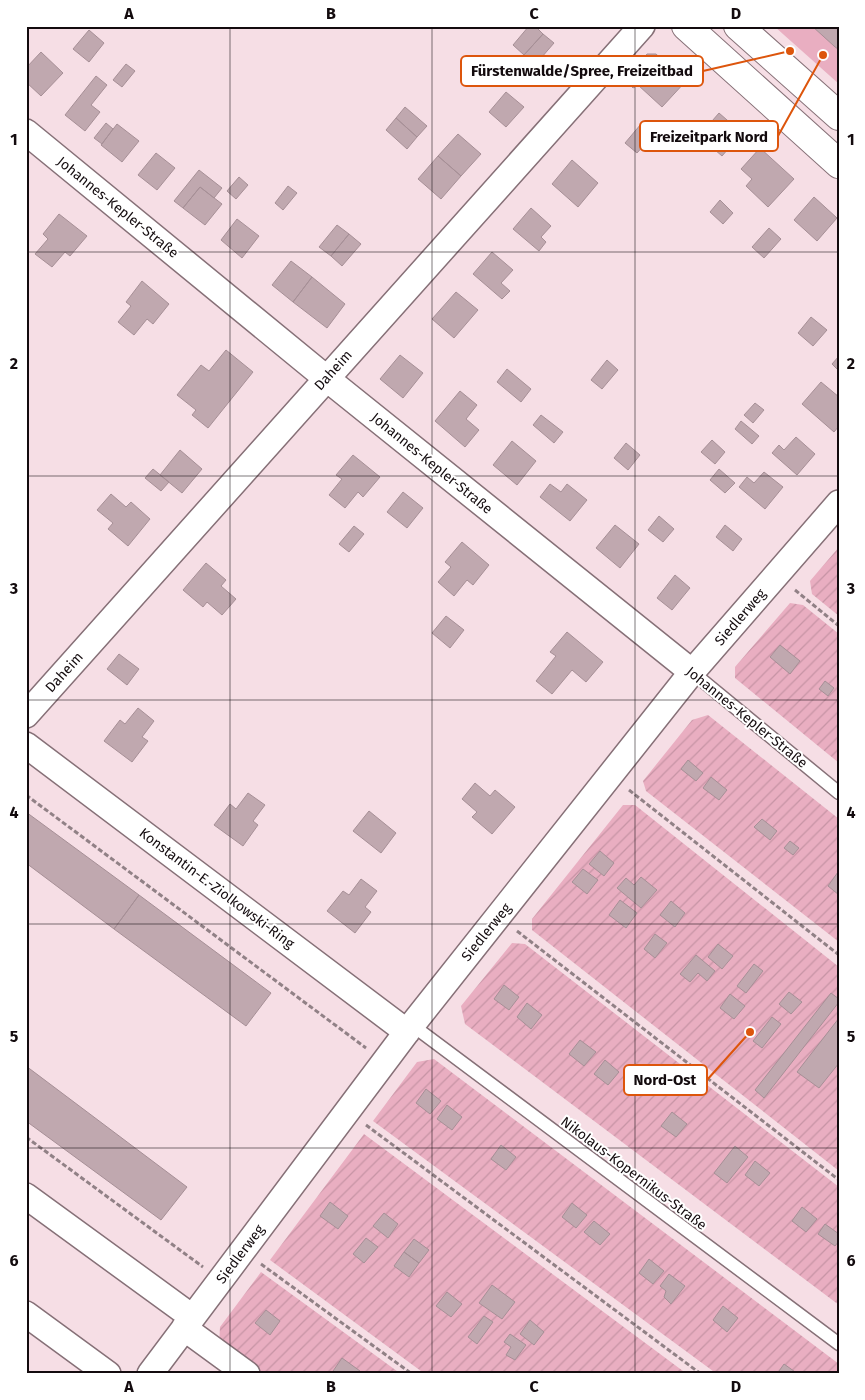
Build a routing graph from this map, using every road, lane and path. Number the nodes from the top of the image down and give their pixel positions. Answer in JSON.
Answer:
{"nodes":[{"id":1,"x":642,"y":26,"type":"edge"},
{"id":2,"x":686,"y":26,"type":"edge"},
{"id":3,"x":738,"y":26,"type":"edge"},
{"id":4,"x":839,"y":116,"type":"edge"},
{"id":5,"x":26,"y":132,"type":"edge"},
{"id":6,"x":839,"y":164,"type":"edge"},
{"id":7,"x":326,"y":378,"type":"junction"},
{"id":8,"x":839,"y":503,"type":"edge"},
{"id":9,"x":777,"y":574,"type":"junction"},
{"id":10,"x":839,"y":626,"type":"edge"},
{"id":11,"x":692,"y":672,"type":"junction"},
{"id":12,"x":26,"y":715,"type":"edge"},
{"id":13,"x":26,"y":745,"type":"edge"},
{"id":14,"x":610,"y":776,"type":"junction"},
{"id":15,"x":839,"y":793,"type":"edge"},
{"id":16,"x":26,"y":795,"type":"edge"},
{"id":17,"x":499,"y":917,"type":"junction"},
{"id":18,"x":839,"y":955,"type":"edge"},
{"id":19,"x":410,"y":1028,"type":"junction"},
{"id":20,"x":384,"y":1062,"type":"junction"},
{"id":21,"x":347,"y":1111,"type":"junction"},
{"id":22,"x":26,"y":1137,"type":"edge"},
{"id":23,"x":839,"y":1180,"type":"edge"},
{"id":24,"x":26,"y":1196,"type":"edge"},
{"id":25,"x":243,"y":1250,"type":"junction"},
{"id":26,"x":220,"y":1280,"type":"junction"},
{"id":27,"x":26,"y":1314,"type":"edge"},
{"id":28,"x":188,"y":1322,"type":"junction"},
{"id":29,"x":839,"y":1344,"type":"edge"},
{"id":30,"x":108,"y":1374,"type":"edge"},
{"id":31,"x":150,"y":1374,"type":"edge"},
{"id":32,"x":247,"y":1374,"type":"edge"},
{"id":33,"x":412,"y":1374,"type":"edge"},
{"id":34,"x":701,"y":1374,"type":"edge"}],
"edges":[{"from":1,"to":7,"type":"street","name":"Daheim"},
{"from":2,"to":6,"type":"street"},
{"from":3,"to":4,"type":"street"},
{"from":5,"to":7,"type":"street","name":"Johannes-Kepler-Straße"},
{"from":7,"to":11,"type":"street","name":"Johannes-Kepler-Straße"},
{"from":7,"to":12,"type":"street","name":"Daheim"},
{"from":8,"to":9,"type":"street","name":"Siedlerweg"},
{"from":9,"to":10,"type":"path"},
{"from":9,"to":11,"type":"street","name":"Siedlerweg"},
{"from":11,"to":14,"type":"street","name":"Siedlerweg"},
{"from":11,"to":15,"type":"lane","name":"Johannes-Kepler-Straße"},
{"from":13,"to":19,"type":"street","name":"Konstantin-E.-Ziolkowski-Ring"},
{"from":14,"to":17,"type":"street","name":"Siedlerweg"},
{"from":14,"to":18,"type":"path"},
{"from":16,"to":20,"type":"path"},
{"from":17,"to":19,"type":"street","name":"Siedlerweg"},
{"from":17,"to":23,"type":"path"},
{"from":19,"to":20,"type":"street","name":"Siedlerweg"},
{"from":19,"to":29,"type":"lane","name":"Nikolaus-Kopernikus-Straße"},
{"from":20,"to":21,"type":"street","name":"Siedlerweg"},
{"from":21,"to":25,"type":"street","name":"Siedlerweg"},
{"from":21,"to":34,"type":"path"},
{"from":22,"to":26,"type":"path"},
{"from":24,"to":28,"type":"street"},
{"from":25,"to":26,"type":"street","name":"Siedlerweg"},
{"from":25,"to":33,"type":"path"},
{"from":26,"to":28,"type":"street","name":"Siedlerweg"},
{"from":27,"to":30,"type":"street"},
{"from":28,"to":31,"type":"street","name":"Siedlerweg"},
{"from":28,"to":32,"type":"street"}]}
